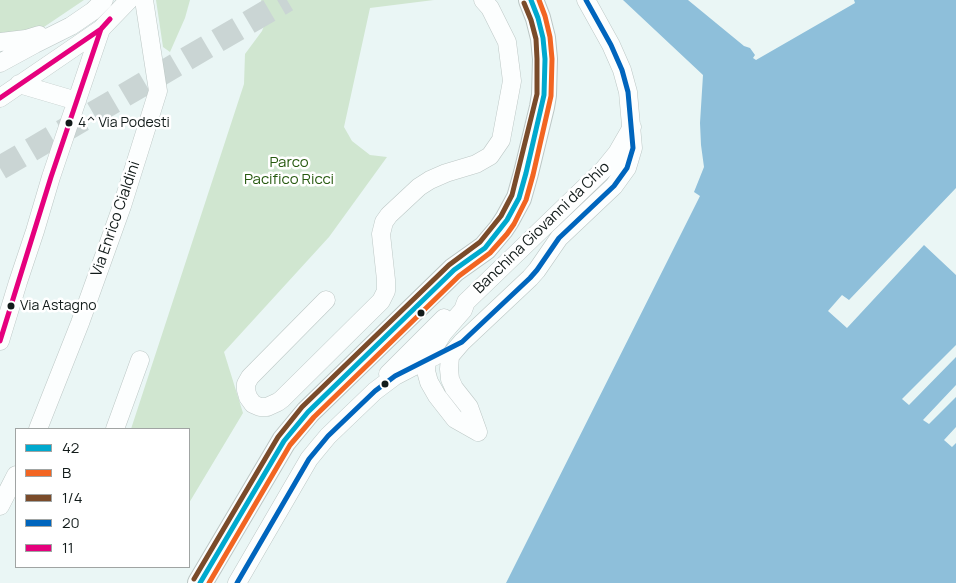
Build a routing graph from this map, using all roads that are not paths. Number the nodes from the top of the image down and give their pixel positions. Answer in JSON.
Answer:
{"nodes":[{"id":1,"x":104,"y":0,"type":"edge"},
{"id":2,"x":129,"y":0,"type":"edge"},
{"id":3,"x":144,"y":0,"type":"edge"},
{"id":4,"x":483,"y":0,"type":"edge"},
{"id":5,"x":519,"y":0,"type":"edge"},
{"id":6,"x":531,"y":0,"type":"edge"},
{"id":7,"x":586,"y":0,"type":"edge"},
{"id":8,"x":71,"y":26,"type":"junction"},
{"id":9,"x":101,"y":29,"type":"junction"},
{"id":10,"x":0,"y":42,"type":"edge"},
{"id":11,"x":0,"y":63,"type":"edge"},
{"id":12,"x":19,"y":84,"type":"junction"},
{"id":13,"x":0,"y":98,"type":"edge"},
{"id":14,"x":77,"y":101,"type":"junction"},
{"id":15,"x":534,"y":113,"type":"junction"},
{"id":16,"x":632,"y":127,"type":"junction"},
{"id":17,"x":326,"y":300,"type":"dead end"},
{"id":18,"x":466,"y":302,"type":"junction"},
{"id":19,"x":1,"y":332,"type":"edge"},
{"id":20,"x":462,"y":342,"type":"junction"},
{"id":21,"x":140,"y":360,"type":"dead end"},
{"id":22,"x":427,"y":360,"type":"junction"},
{"id":23,"x":429,"y":382,"type":"junction"},
{"id":24,"x":381,"y":386,"type":"junction"},
{"id":25,"x":38,"y":428,"type":"edge"},
{"id":26,"x":115,"y":428,"type":"edge"},
{"id":27,"x":15,"y":478,"type":"edge"},
{"id":28,"x":0,"y":506,"type":"edge"},
{"id":29,"x":200,"y":583,"type":"edge"},
{"id":30,"x":237,"y":583,"type":"edge"}],
"edges":[{"from":1,"to":8,"type":"street"},
{"from":2,"to":9,"type":"street"},
{"from":3,"to":25,"type":"street","name":"Via Enrico Cialdini"},
{"from":4,"to":17,"type":"street"},
{"from":5,"to":15,"type":"street"},
{"from":6,"to":15,"type":"street"},
{"from":7,"to":16,"type":"street","name":"Banchina Giovanni da Chio"},
{"from":8,"to":10,"type":"street"},
{"from":8,"to":11,"type":"street"},
{"from":9,"to":12,"type":"street"},
{"from":9,"to":14,"type":"street"},
{"from":12,"to":13,"type":"street"},
{"from":12,"to":14,"type":"street"},
{"from":14,"to":19,"type":"street"},
{"from":15,"to":29,"type":"street"},
{"from":16,"to":18,"type":"street","name":"Banchina Giovanni da Chio"},
{"from":16,"to":20,"type":"street","name":"Banchina Giovanni da Chio"},
{"from":18,"to":22,"type":"street","name":"Banchina Giovanni da Chio"},
{"from":18,"to":24,"type":"street","name":"Banchina Giovanni da Chio"},
{"from":20,"to":22,"type":"street","name":"Banchina Giovanni da Chio"},
{"from":20,"to":23,"type":"street","name":"Banchina Giovanni da Chio"},
{"from":21,"to":26,"type":"street"},
{"from":22,"to":23,"type":"street","name":"Banchina Giovanni da Chio"},
{"from":22,"to":24,"type":"street","name":"Banchina Giovanni da Chio"},
{"from":23,"to":24,"type":"street"},
{"from":24,"to":30,"type":"street","name":"Banchina Giovanni da Chio"},
{"from":27,"to":28,"type":"street"}]}
